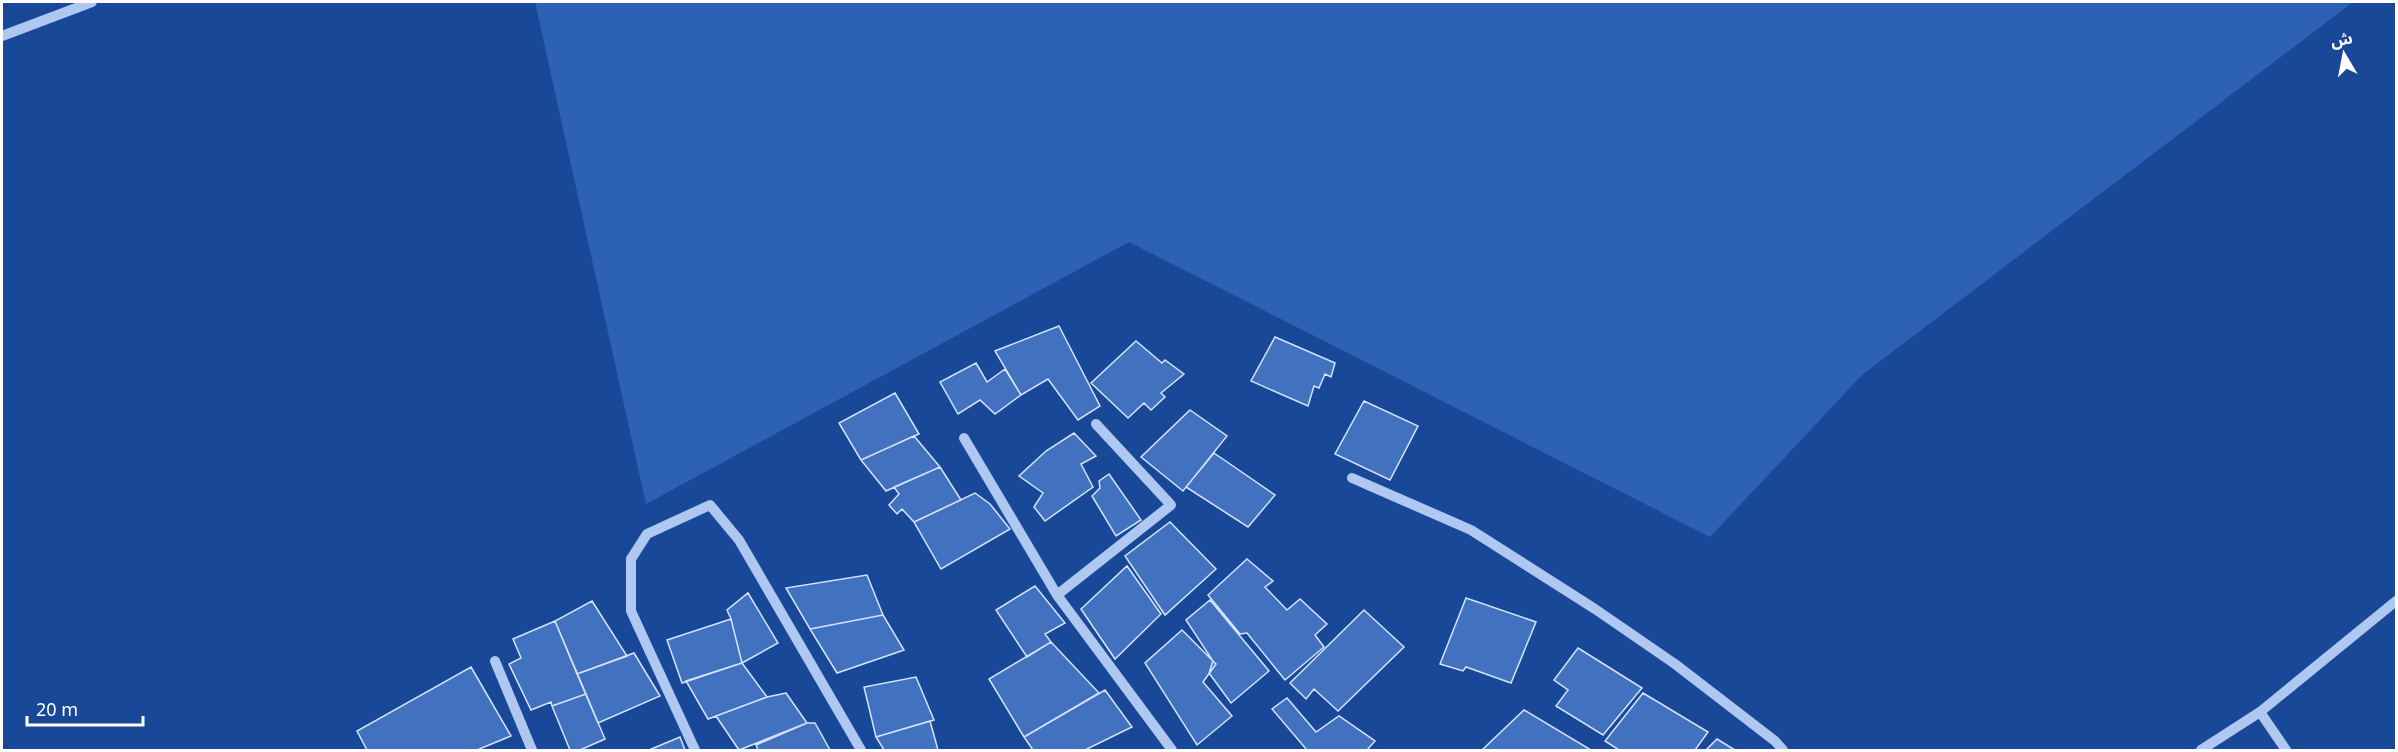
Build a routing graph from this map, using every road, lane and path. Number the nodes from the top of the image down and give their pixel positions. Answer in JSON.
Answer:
{"nodes":[{"id":1,"x":92,"y":2,"type":"edge"},
{"id":2,"x":2,"y":36,"type":"edge"},
{"id":3,"x":1096,"y":424,"type":"dead end"},
{"id":4,"x":964,"y":438,"type":"dead end"},
{"id":5,"x":1352,"y":478,"type":"dead end"},
{"id":6,"x":1057,"y":595,"type":"junction"},
{"id":7,"x":2397,"y":601,"type":"edge"},
{"id":8,"x":495,"y":661,"type":"dead end"},
{"id":9,"x":2260,"y":712,"type":"junction"},
{"id":10,"x":532,"y":750,"type":"edge"},
{"id":11,"x":695,"y":750,"type":"edge"},
{"id":12,"x":861,"y":750,"type":"edge"},
{"id":13,"x":1172,"y":750,"type":"edge"},
{"id":14,"x":1783,"y":750,"type":"edge"},
{"id":15,"x":2201,"y":750,"type":"edge"},
{"id":16,"x":2286,"y":750,"type":"edge"}],
"edges":[{"from":1,"to":2,"type":"street"},
{"from":3,"to":6,"type":"street"},
{"from":4,"to":6,"type":"street"},
{"from":5,"to":14,"type":"street"},
{"from":6,"to":13,"type":"street"},
{"from":7,"to":9,"type":"street"},
{"from":8,"to":10,"type":"street"},
{"from":9,"to":15,"type":"street"},
{"from":9,"to":16,"type":"street"},
{"from":11,"to":12,"type":"street"}]}
